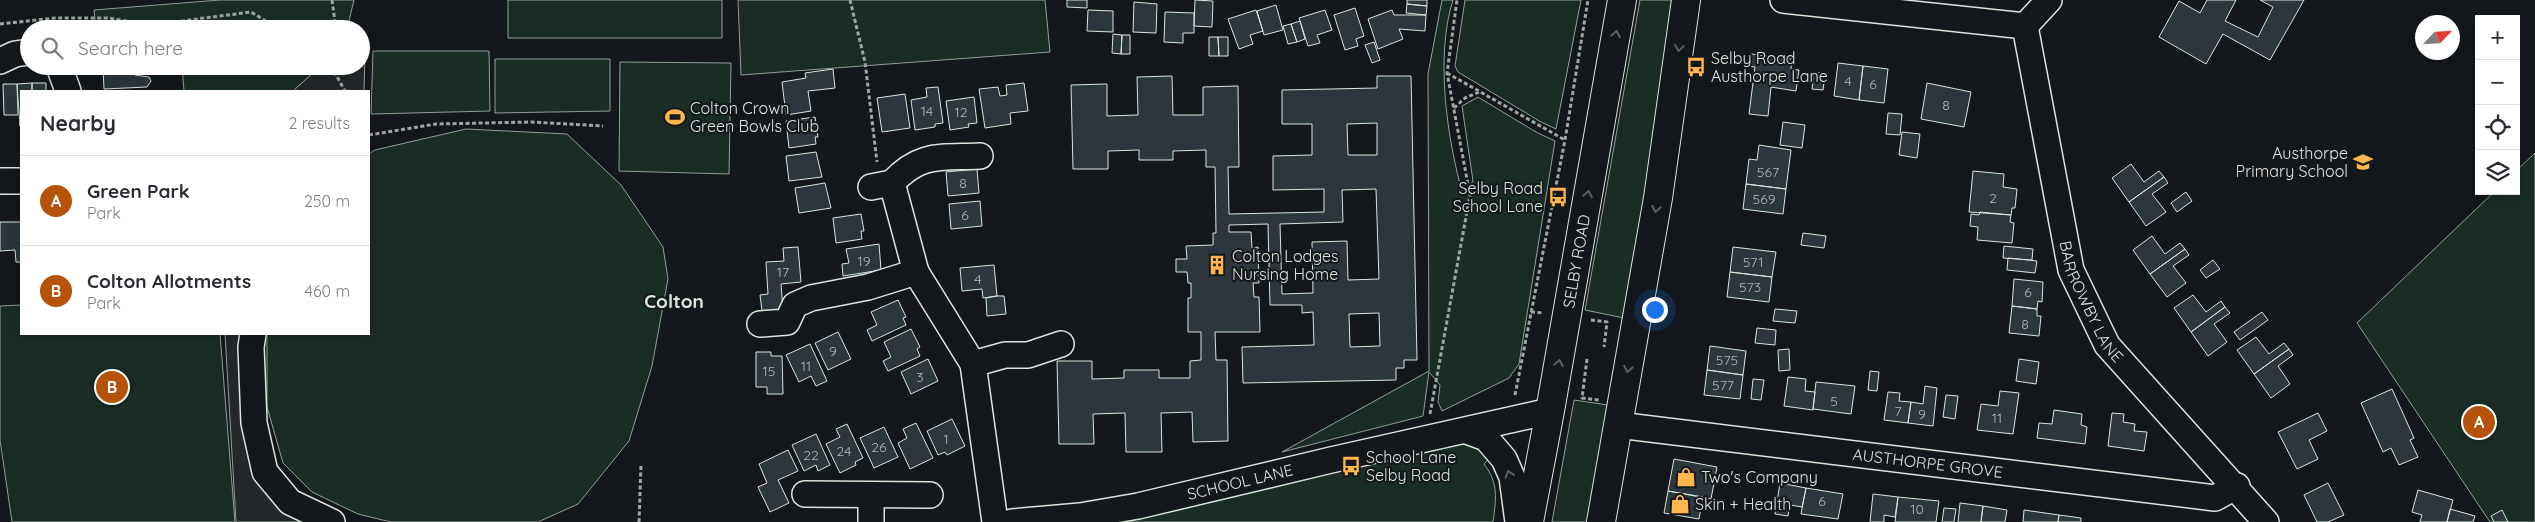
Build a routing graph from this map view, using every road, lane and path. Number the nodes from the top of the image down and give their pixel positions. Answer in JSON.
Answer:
{"nodes":[{"id":1,"x":332,"y":0,"type":"edge"},
{"id":2,"x":850,"y":0,"type":"edge"},
{"id":3,"x":1457,"y":0,"type":"edge"},
{"id":4,"x":1588,"y":0,"type":"edge"},
{"id":5,"x":1622,"y":0,"type":"edge"},
{"id":6,"x":1686,"y":0,"type":"edge"},
{"id":7,"x":1784,"y":0,"type":"edge"},
{"id":8,"x":2049,"y":0,"type":"edge"},
{"id":9,"x":37,"y":20,"type":"edge"},
{"id":10,"x":121,"y":20,"type":"edge"},
{"id":11,"x":190,"y":20,"type":"edge"},
{"id":12,"x":264,"y":20,"type":"edge"},
{"id":13,"x":335,"y":20,"type":"edge"},
{"id":14,"x":20,"y":22,"type":"edge"},
{"id":15,"x":0,"y":24,"type":"edge"},
{"id":16,"x":2025,"y":26,"type":"junction"},
{"id":17,"x":20,"y":53,"type":"edge"},
{"id":18,"x":0,"y":61,"type":"edge"},
{"id":19,"x":1447,"y":73,"type":"junction"},
{"id":20,"x":62,"y":75,"type":"edge"},
{"id":21,"x":336,"y":75,"type":"edge"},
{"id":22,"x":68,"y":90,"type":"edge"},
{"id":23,"x":344,"y":90,"type":"edge"},
{"id":24,"x":1479,"y":92,"type":"junction"},
{"id":25,"x":1454,"y":108,"type":"junction"},
{"id":26,"x":603,"y":126,"type":"dead end"},
{"id":27,"x":370,"y":135,"type":"edge"},
{"id":28,"x":1565,"y":140,"type":"junction"},
{"id":29,"x":980,"y":156,"type":"dead end"},
{"id":30,"x":0,"y":181,"type":"edge"},
{"id":31,"x":20,"y":181,"type":"edge"},
{"id":32,"x":882,"y":185,"type":"junction"},
{"id":33,"x":916,"y":272,"type":"junction"},
{"id":34,"x":1566,"y":317,"type":"junction"},
{"id":35,"x":760,"y":324,"type":"dead end"},
{"id":36,"x":253,"y":335,"type":"edge"},
{"id":37,"x":1526,"y":339,"type":"dead end"},
{"id":38,"x":1061,"y":344,"type":"dead end"},
{"id":39,"x":1562,"y":344,"type":"junction"},
{"id":40,"x":1604,"y":349,"type":"dead end"},
{"id":41,"x":973,"y":364,"type":"junction"},
{"id":42,"x":1550,"y":411,"type":"junction"},
{"id":43,"x":1620,"y":414,"type":"junction"},
{"id":44,"x":1467,"y":431,"type":"junction"},
{"id":45,"x":1425,"y":439,"type":"junction"},
{"id":46,"x":641,"y":465,"type":"dead end"},
{"id":47,"x":2237,"y":486,"type":"junction"},
{"id":48,"x":805,"y":494,"type":"dead end"},
{"id":49,"x":871,"y":495,"type":"junction"},
{"id":50,"x":930,"y":495,"type":"dead end"},
{"id":51,"x":1081,"y":519,"type":"edge"},
{"id":52,"x":332,"y":522,"type":"edge"},
{"id":53,"x":639,"y":522,"type":"edge"},
{"id":54,"x":871,"y":522,"type":"edge"},
{"id":55,"x":995,"y":522,"type":"edge"},
{"id":56,"x":1012,"y":522,"type":"edge"},
{"id":57,"x":1518,"y":522,"type":"edge"},
{"id":58,"x":1529,"y":522,"type":"edge"},
{"id":59,"x":1601,"y":522,"type":"edge"},
{"id":60,"x":2266,"y":522,"type":"edge"}],
"edges":[{"from":1,"to":13,"type":"path"},
{"from":2,"to":32,"type":"path"},
{"from":3,"to":19,"type":"path"},
{"from":4,"to":28,"type":"path"},
{"from":34,"to":5,"type":"main road","name":"SELBY ROAD","one_way":true},
{"from":6,"to":43,"type":"main road","one_way":true},
{"from":7,"to":16,"type":"street"},
{"from":8,"to":16,"type":"street"},
{"from":9,"to":10,"type":"path"},
{"from":11,"to":12,"type":"path"},
{"from":14,"to":15,"type":"path"},
{"from":16,"to":47,"type":"street","name":"BARROWBY LANE"},
{"from":17,"to":18,"type":"street"},
{"from":19,"to":24,"type":"path"},
{"from":19,"to":25,"type":"path"},
{"from":20,"to":22,"type":"street"},
{"from":21,"to":23,"type":"path"},
{"from":24,"to":25,"type":"path"},
{"from":24,"to":28,"type":"path"},
{"from":25,"to":45,"type":"path"},
{"from":26,"to":27,"type":"path"},
{"from":28,"to":34,"type":"path"},
{"from":29,"to":32,"type":"street"},
{"from":30,"to":31,"type":"street"},
{"from":32,"to":33,"type":"street"},
{"from":33,"to":35,"type":"street"},
{"from":33,"to":41,"type":"street"},
{"from":34,"to":39,"type":"main road","name":"SELBY ROAD"},
{"from":34,"to":40,"type":"path"},
{"from":36,"to":52,"type":"street"},
{"from":37,"to":39,"type":"path"},
{"from":38,"to":41,"type":"street"},
{"from":42,"to":39,"type":"main road","name":"SELBY ROAD","one_way":true},
{"from":39,"to":43,"type":"path"},
{"from":41,"to":55,"type":"street"},
{"from":42,"to":44,"type":"street","name":"SCHOOL LANE"},
{"from":42,"to":58,"type":"main road","name":"SELBY ROAD"},
{"from":43,"to":47,"type":"street","name":"AUSTHORPE GROVE"},
{"from":43,"to":59,"type":"main road"},
{"from":44,"to":45,"type":"street","name":"SCHOOL LANE"},
{"from":57,"to":44,"type":"street","one_way":true},
{"from":45,"to":51,"type":"street","name":"SCHOOL LANE"},
{"from":46,"to":53,"type":"path"},
{"from":47,"to":60,"type":"street","name":"BARROWBY LANE"},
{"from":48,"to":49,"type":"street"},
{"from":49,"to":50,"type":"street"},
{"from":49,"to":54,"type":"street"},
{"from":51,"to":56,"type":"street","name":"SCHOOL LANE"}]}
